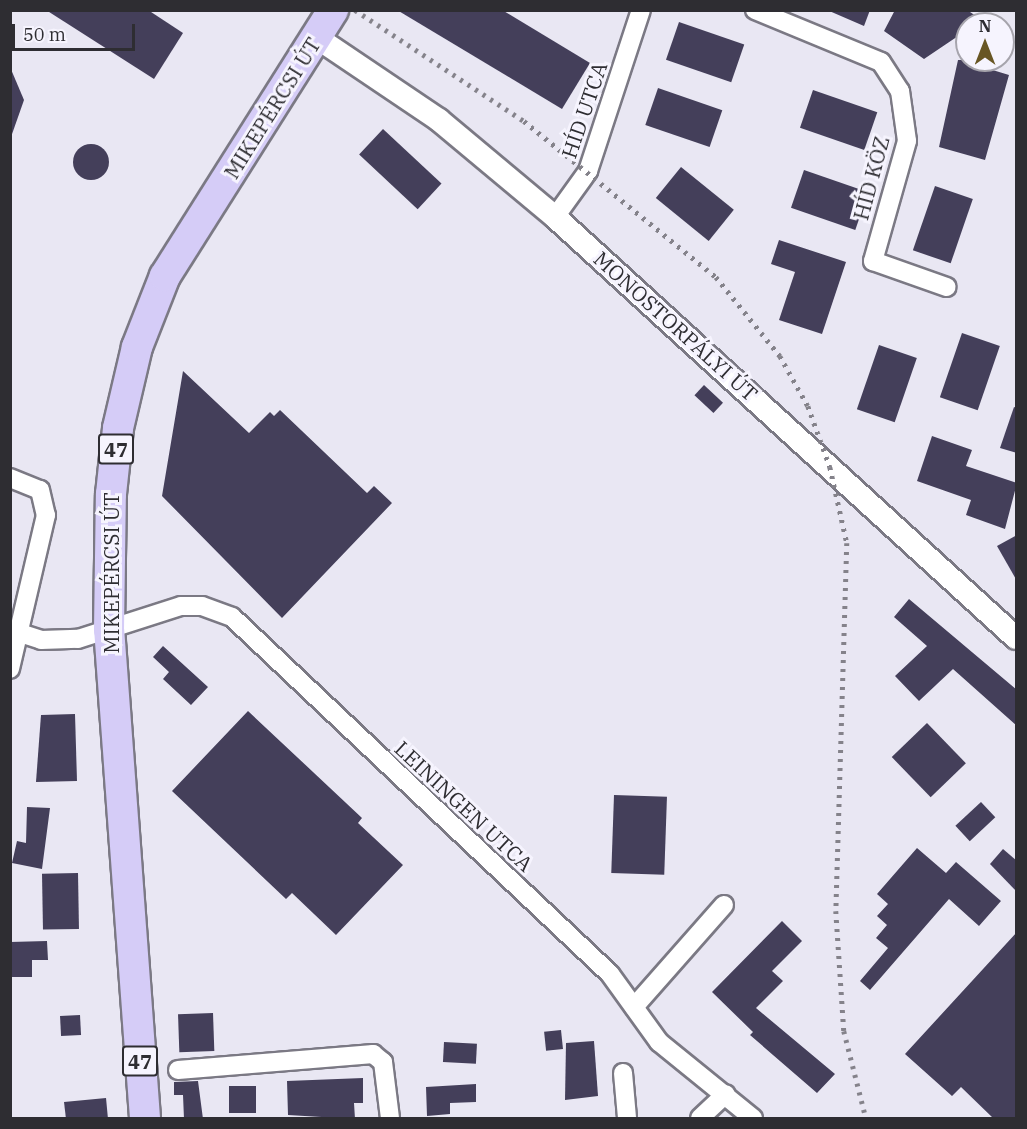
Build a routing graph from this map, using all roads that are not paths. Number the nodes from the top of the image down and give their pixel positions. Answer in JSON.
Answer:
{"nodes":[{"id":1,"x":333,"y":10,"type":"edge"},
{"id":2,"x":641,"y":10,"type":"edge"},
{"id":3,"x":755,"y":10,"type":"edge"},
{"id":4,"x":316,"y":37,"type":"junction"},
{"id":5,"x":555,"y":217,"type":"junction"},
{"id":6,"x":947,"y":286,"type":"dead end"},
{"id":7,"x":10,"y":478,"type":"edge"},
{"id":8,"x":109,"y":630,"type":"junction"},
{"id":9,"x":20,"y":633,"type":"junction"},
{"id":10,"x":1017,"y":638,"type":"edge"},
{"id":11,"x":10,"y":669,"type":"edge"},
{"id":12,"x":724,"y":905,"type":"dead end"},
{"id":13,"x":634,"y":1008,"type":"junction"},
{"id":14,"x":178,"y":1070,"type":"dead end"},
{"id":15,"x":623,"y":1073,"type":"dead end"},
{"id":16,"x":726,"y":1094,"type":"junction"},
{"id":17,"x":145,"y":1119,"type":"edge"},
{"id":18,"x":390,"y":1119,"type":"edge"},
{"id":19,"x":627,"y":1119,"type":"edge"},
{"id":20,"x":700,"y":1119,"type":"edge"},
{"id":21,"x":753,"y":1119,"type":"edge"}],
"edges":[{"from":1,"to":4,"type":"main road","name":"MIKEPÉRCSI ÚT","number":"47"},
{"from":2,"to":5,"type":"street","name":"HÍD UTCA"},
{"from":3,"to":6,"type":"street","name":"HÍD KÖZ"},
{"from":4,"to":5,"type":"street","name":"MONOSTORPÁLYI ÚT"},
{"from":4,"to":8,"type":"main road","name":"MIKEPÉRCSI ÚT","number":"47"},
{"from":5,"to":10,"type":"street","name":"MONOSTORPÁLYI ÚT"},
{"from":7,"to":9,"type":"street"},
{"from":8,"to":9,"type":"street","name":"LEININGEN UTCA"},
{"from":8,"to":13,"type":"street","name":"LEININGEN UTCA"},
{"from":8,"to":17,"type":"main road","name":"MIKEPÉRCSI ÚT","number":"47"},
{"from":9,"to":11,"type":"street"},
{"from":12,"to":13,"type":"street"},
{"from":13,"to":16,"type":"street","name":"LEININGEN UTCA"},
{"from":14,"to":18,"type":"street"},
{"from":15,"to":19,"type":"street"},
{"from":16,"to":20,"type":"street"},
{"from":16,"to":21,"type":"street","name":"LEININGEN UTCA"}]}
